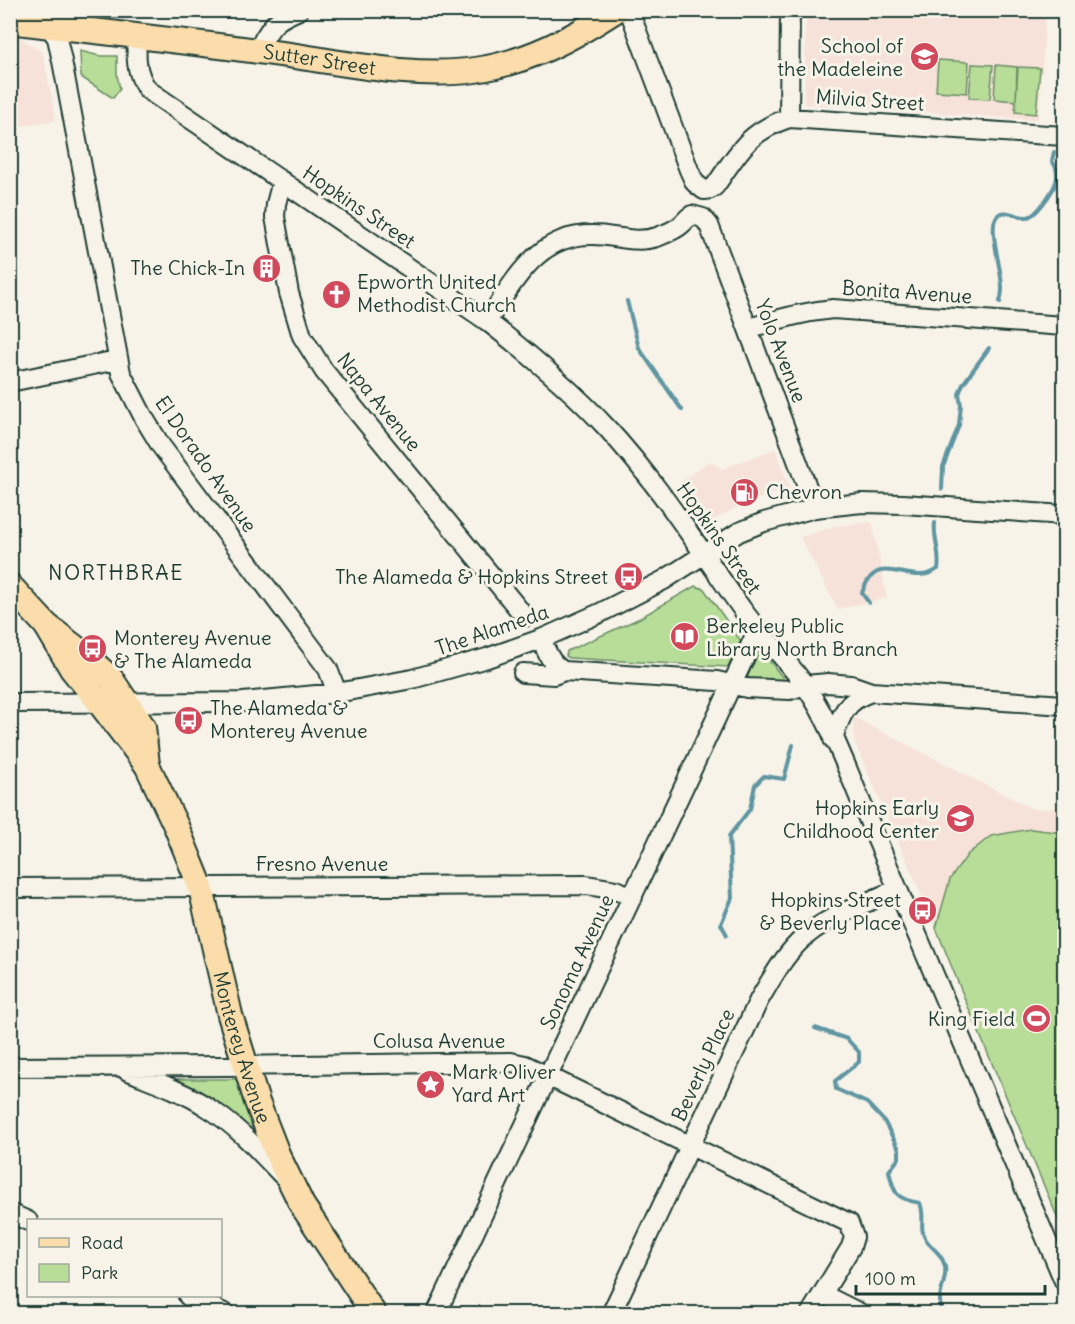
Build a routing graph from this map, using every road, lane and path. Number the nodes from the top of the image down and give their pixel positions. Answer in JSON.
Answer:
{"nodes":[{"id":1,"x":299,"y":10,"type":"edge"},
{"id":2,"x":616,"y":10,"type":"edge"},
{"id":3,"x":629,"y":10,"type":"edge"},
{"id":4,"x":790,"y":10,"type":"edge"},
{"id":5,"x":41,"y":18,"type":"edge"},
{"id":6,"x":10,"y":21,"type":"edge"},
{"id":7,"x":137,"y":35,"type":"junction"},
{"id":8,"x":257,"y":51,"type":"junction"},
{"id":9,"x":789,"y":118,"type":"junction"},
{"id":10,"x":1065,"y":136,"type":"edge"},
{"id":11,"x":282,"y":181,"type":"junction"},
{"id":12,"x":487,"y":321,"type":"junction"},
{"id":13,"x":1065,"y":326,"type":"edge"},
{"id":14,"x":748,"y":329,"type":"junction"},
{"id":15,"x":117,"y":360,"type":"junction"},
{"id":16,"x":10,"y":382,"type":"edge"},
{"id":17,"x":815,"y":508,"type":"junction"},
{"id":18,"x":1065,"y":515,"type":"edge"},
{"id":19,"x":704,"y":554,"type":"junction"},
{"id":20,"x":10,"y":586,"type":"edge"},
{"id":21,"x":525,"y":617,"type":"dead end"},
{"id":22,"x":46,"y":625,"type":"junction"},
{"id":23,"x":758,"y":629,"type":"junction"},
{"id":24,"x":541,"y":639,"type":"junction"},
{"id":25,"x":564,"y":671,"type":"junction"},
{"id":26,"x":523,"y":673,"type":"dead end"},
{"id":27,"x":733,"y":685,"type":"junction"},
{"id":28,"x":805,"y":686,"type":"junction"},
{"id":29,"x":871,"y":692,"type":"junction"},
{"id":30,"x":337,"y":693,"type":"junction"},
{"id":31,"x":126,"y":701,"type":"junction"},
{"id":32,"x":99,"y":702,"type":"junction"},
{"id":33,"x":10,"y":703,"type":"edge"},
{"id":34,"x":1065,"y":705,"type":"edge"},
{"id":35,"x":833,"y":739,"type":"junction"},
{"id":36,"x":147,"y":765,"type":"junction"},
{"id":37,"x":10,"y":888,"type":"edge"},
{"id":38,"x":201,"y":888,"type":"junction"},
{"id":39,"x":897,"y":889,"type":"junction"},
{"id":40,"x":633,"y":897,"type":"junction"},
{"id":41,"x":116,"y":1066,"type":"junction"},
{"id":42,"x":246,"y":1066,"type":"junction"},
{"id":43,"x":10,"y":1067,"type":"edge"},
{"id":44,"x":548,"y":1075,"type":"junction"},
{"id":45,"x":691,"y":1144,"type":"junction"},
{"id":46,"x":292,"y":1185,"type":"junction"},
{"id":47,"x":10,"y":1213,"type":"edge"},
{"id":48,"x":27,"y":1221,"type":"edge"},
{"id":49,"x":1065,"y":1281,"type":"edge"},
{"id":50,"x":822,"y":1294,"type":"junction"},
{"id":51,"x":190,"y":1297,"type":"edge"},
{"id":52,"x":226,"y":1314,"type":"edge"},
{"id":53,"x":374,"y":1314,"type":"edge"},
{"id":54,"x":436,"y":1314,"type":"edge"},
{"id":55,"x":611,"y":1314,"type":"edge"},
{"id":56,"x":810,"y":1314,"type":"edge"},
{"id":57,"x":862,"y":1314,"type":"edge"}],
"edges":[{"from":1,"to":8,"type":"street"},
{"from":2,"to":8,"type":"main road","name":"Sutter Street"},
{"from":3,"to":9,"type":"street","name":"Milvia Street"},
{"from":4,"to":9,"type":"street"},
{"from":5,"to":6,"type":"main road","name":"Sutter Street"},
{"from":5,"to":7,"type":"main road","name":"Sutter Street"},
{"from":5,"to":15,"type":"street","name":"El Dorado Avenue"},
{"from":7,"to":8,"type":"main road","name":"Sutter Street"},
{"from":7,"to":11,"type":"street","name":"Hopkins Street"},
{"from":9,"to":10,"type":"street","name":"Milvia Street"},
{"from":11,"to":12,"type":"street","name":"Hopkins Street"},
{"from":11,"to":21,"type":"street","name":"Napa Avenue"},
{"from":12,"to":14,"type":"street","name":"Yolo Avenue"},
{"from":12,"to":19,"type":"street","name":"Hopkins Street"},
{"from":13,"to":14,"type":"street","name":"Bonita Avenue"},
{"from":14,"to":17,"type":"street","name":"Yolo Avenue"},
{"from":15,"to":16,"type":"street"},
{"from":15,"to":30,"type":"street","name":"El Dorado Avenue"},
{"from":17,"to":18,"type":"street","name":"The Alameda"},
{"from":17,"to":19,"type":"street","name":"The Alameda"},
{"from":19,"to":23,"type":"street","name":"Hopkins Street"},
{"from":19,"to":24,"type":"street","name":"The Alameda"},
{"from":20,"to":22,"type":"main road","name":"Monterey Avenue"},
{"from":22,"to":31,"type":"main road","name":"Monterey Avenue"},
{"from":22,"to":32,"type":"main road","name":"Monterey Avenue"},
{"from":23,"to":27,"type":"street","name":"Sonoma Avenue"},
{"from":23,"to":28,"type":"street","name":"Hopkins Street"},
{"from":24,"to":25,"type":"street"},
{"from":24,"to":30,"type":"street","name":"The Alameda"},
{"from":25,"to":26,"type":"street"},
{"from":25,"to":27,"type":"street"},
{"from":27,"to":28,"type":"street"},
{"from":27,"to":40,"type":"street","name":"Sonoma Avenue"},
{"from":28,"to":29,"type":"street"},
{"from":28,"to":35,"type":"street","name":"Hopkins Street"},
{"from":29,"to":34,"type":"street"},
{"from":29,"to":35,"type":"street"},
{"from":30,"to":31,"type":"street","name":"The Alameda"},
{"from":31,"to":32,"type":"street","name":"The Alameda"},
{"from":31,"to":36,"type":"main road","name":"Monterey Avenue"},
{"from":32,"to":33,"type":"street","name":"The Alameda"},
{"from":32,"to":36,"type":"main road","name":"Monterey Avenue"},
{"from":35,"to":39,"type":"street","name":"Hopkins Street"},
{"from":36,"to":38,"type":"main road","name":"Monterey Avenue"},
{"from":37,"to":38,"type":"street","name":"Fresno Avenue"},
{"from":38,"to":40,"type":"street","name":"Fresno Avenue"},
{"from":38,"to":42,"type":"main road","name":"Monterey Avenue"},
{"from":39,"to":45,"type":"street","name":"Beverly Place"},
{"from":39,"to":49,"type":"street","name":"Hopkins Street"},
{"from":40,"to":44,"type":"street","name":"Sonoma Avenue"},
{"from":41,"to":42,"type":"street","name":"Colusa Avenue"},
{"from":41,"to":43,"type":"street","name":"Colusa Avenue"},
{"from":41,"to":46,"type":"street"},
{"from":42,"to":44,"type":"street","name":"Colusa Avenue"},
{"from":42,"to":46,"type":"main road","name":"Monterey Avenue"},
{"from":44,"to":45,"type":"street","name":"Colusa Avenue"},
{"from":44,"to":54,"type":"street","name":"Sonoma Avenue"},
{"from":45,"to":50,"type":"street","name":"Colusa Avenue"},
{"from":45,"to":55,"type":"street","name":"Beverly Place"},
{"from":46,"to":53,"type":"main road","name":"Monterey Avenue"},
{"from":47,"to":48,"type":"street"},
{"from":50,"to":56,"type":"street"},
{"from":50,"to":57,"type":"street"},
{"from":51,"to":52,"type":"street"}]}
